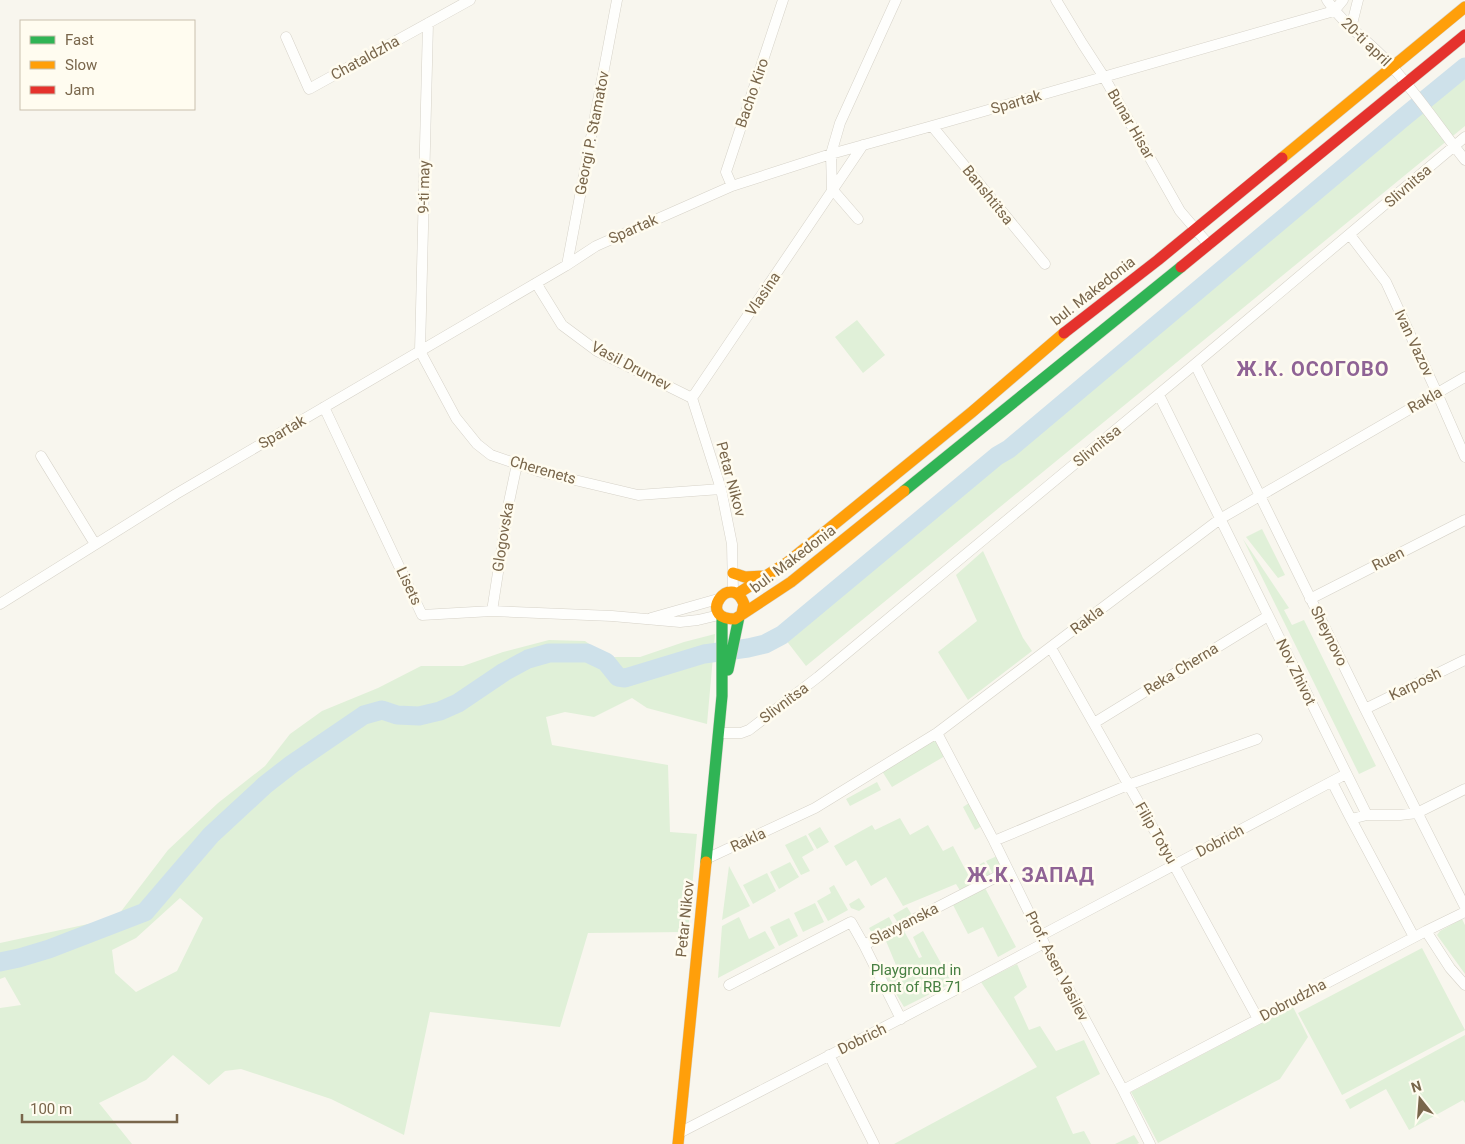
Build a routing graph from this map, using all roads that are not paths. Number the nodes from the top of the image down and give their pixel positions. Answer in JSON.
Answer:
{"nodes":[{"id":1,"x":470,"y":0,"type":"edge"},
{"id":2,"x":617,"y":0,"type":"edge"},
{"id":3,"x":783,"y":0,"type":"edge"},
{"id":4,"x":896,"y":0,"type":"edge"},
{"id":5,"x":1056,"y":0,"type":"edge"},
{"id":6,"x":1327,"y":0,"type":"edge"},
{"id":7,"x":1343,"y":0,"type":"edge"},
{"id":8,"x":1358,"y":0,"type":"edge"},
{"id":9,"x":1465,"y":7,"type":"edge"},
{"id":10,"x":1334,"y":11,"type":"junction"},
{"id":11,"x":428,"y":24,"type":"junction"},
{"id":12,"x":1352,"y":28,"type":"junction"},
{"id":13,"x":1465,"y":35,"type":"edge"},
{"id":14,"x":286,"y":38,"type":"dead end"},
{"id":15,"x":1392,"y":68,"type":"junction"},
{"id":16,"x":1104,"y":77,"type":"junction"},
{"id":17,"x":1408,"y":87,"type":"junction"},
{"id":18,"x":932,"y":126,"type":"junction"},
{"id":19,"x":1465,"y":137,"type":"edge"},
{"id":20,"x":862,"y":145,"type":"junction"},
{"id":21,"x":1454,"y":146,"type":"junction"},
{"id":22,"x":830,"y":154,"type":"junction"},
{"id":23,"x":1465,"y":160,"type":"edge"},
{"id":24,"x":732,"y":186,"type":"junction"},
{"id":25,"x":832,"y":189,"type":"junction"},
{"id":26,"x":858,"y":219,"type":"dead end"},
{"id":27,"x":1195,"y":229,"type":"junction"},
{"id":28,"x":1350,"y":235,"type":"junction"},
{"id":29,"x":1209,"y":245,"type":"junction"},
{"id":30,"x":1045,"y":264,"type":"dead end"},
{"id":31,"x":567,"y":265,"type":"junction"},
{"id":32,"x":536,"y":283,"type":"junction"},
{"id":33,"x":420,"y":351,"type":"junction"},
{"id":34,"x":1195,"y":364,"type":"junction"},
{"id":35,"x":1465,"y":377,"type":"edge"},
{"id":36,"x":1437,"y":392,"type":"junction"},
{"id":37,"x":1159,"y":395,"type":"junction"},
{"id":38,"x":692,"y":398,"type":"junction"},
{"id":39,"x":324,"y":407,"type":"junction"},
{"id":40,"x":41,"y":456,"type":"dead end"},
{"id":41,"x":1465,"y":458,"type":"edge"},
{"id":42,"x":517,"y":464,"type":"junction"},
{"id":43,"x":721,"y":489,"type":"junction"},
{"id":44,"x":1260,"y":496,"type":"junction"},
{"id":45,"x":1220,"y":519,"type":"junction"},
{"id":46,"x":1465,"y":520,"type":"edge"},
{"id":47,"x":95,"y":544,"type":"junction"},
{"id":48,"x":733,"y":571,"type":"junction"},
{"id":49,"x":766,"y":576,"type":"junction"},
{"id":50,"x":735,"y":593,"type":"junction"},
{"id":51,"x":719,"y":598,"type":"junction"},
{"id":52,"x":1310,"y":598,"type":"junction"},
{"id":53,"x":0,"y":604,"type":"edge"},
{"id":54,"x":492,"y":611,"type":"junction"},
{"id":55,"x":740,"y":615,"type":"junction"},
{"id":56,"x":721,"y":616,"type":"junction"},
{"id":57,"x":1268,"y":616,"type":"junction"},
{"id":58,"x":648,"y":619,"type":"junction"},
{"id":59,"x":1051,"y":648,"type":"junction"},
{"id":60,"x":1465,"y":660,"type":"edge"},
{"id":61,"x":726,"y":661,"type":"junction"},
{"id":62,"x":1365,"y":709,"type":"junction"},
{"id":63,"x":1094,"y":723,"type":"junction"},
{"id":64,"x":719,"y":733,"type":"junction"},
{"id":65,"x":937,"y":733,"type":"junction"},
{"id":66,"x":1257,"y":739,"type":"dead end"},
{"id":67,"x":1346,"y":774,"type":"junction"},
{"id":68,"x":1332,"y":782,"type":"junction"},
{"id":69,"x":1128,"y":785,"type":"junction"},
{"id":70,"x":1465,"y":789,"type":"edge"},
{"id":71,"x":1417,"y":813,"type":"junction"},
{"id":72,"x":1367,"y":815,"type":"junction"},
{"id":73,"x":1352,"y":819,"type":"junction"},
{"id":74,"x":994,"y":840,"type":"junction"},
{"id":75,"x":706,"y":859,"type":"junction"},
{"id":76,"x":1174,"y":865,"type":"junction"},
{"id":77,"x":1008,"y":871,"type":"junction"},
{"id":78,"x":1465,"y":908,"type":"edge"},
{"id":79,"x":1465,"y":912,"type":"edge"},
{"id":80,"x":1426,"y":931,"type":"junction"},
{"id":81,"x":1414,"y":937,"type":"junction"},
{"id":82,"x":1042,"y":940,"type":"junction"},
{"id":83,"x":864,"y":945,"type":"junction"},
{"id":84,"x":729,"y":985,"type":"dead end"},
{"id":85,"x":1465,"y":985,"type":"edge"},
{"id":86,"x":1258,"y":1018,"type":"junction"},
{"id":87,"x":901,"y":1019,"type":"junction"},
{"id":88,"x":829,"y":1055,"type":"junction"},
{"id":89,"x":1123,"y":1090,"type":"junction"},
{"id":90,"x":679,"y":1139,"type":"edge"},
{"id":91,"x":874,"y":1144,"type":"edge"},
{"id":92,"x":1150,"y":1144,"type":"edge"}],
"edges":[{"from":1,"to":11,"type":"street","name":"Chataldzha"},
{"from":2,"to":31,"type":"street","name":"Georgi P. Stamatov"},
{"from":3,"to":24,"type":"street","name":"Bacho Kiro"},
{"from":4,"to":22,"type":"street"},
{"from":5,"to":16,"type":"street","name":"Bunar Hisar"},
{"from":6,"to":10,"type":"street","name":"20-ti april"},
{"from":7,"to":10,"type":"street"},
{"from":8,"to":12,"type":"street"},
{"from":9,"to":15,"type":"street","name":"bul. Makedonia"},
{"from":10,"to":12,"type":"street","name":"20-ti april"},
{"from":10,"to":16,"type":"street","name":"Spartak"},
{"from":11,"to":14,"type":"street","name":"Chataldzha"},
{"from":11,"to":33,"type":"street","name":"9-ti may"},
{"from":12,"to":15,"type":"street","name":"20-ti april"},
{"from":13,"to":17,"type":"street","name":"bul. Makedonia"},
{"from":15,"to":17,"type":"street","name":"20-ti april"},
{"from":15,"to":27,"type":"street","name":"bul. Makedonia"},
{"from":16,"to":18,"type":"street","name":"Spartak"},
{"from":16,"to":27,"type":"street","name":"Bunar Hisar"},
{"from":17,"to":21,"type":"street","name":"20-ti april"},
{"from":17,"to":29,"type":"street","name":"bul. Makedonia"},
{"from":18,"to":20,"type":"street","name":"Spartak"},
{"from":18,"to":30,"type":"street","name":"Banshtitsa"},
{"from":19,"to":21,"type":"street","name":"Slivnitsa"},
{"from":20,"to":22,"type":"street","name":"Spartak"},
{"from":20,"to":25,"type":"street","name":"Vlasina"},
{"from":21,"to":23,"type":"street","name":"20-ti april"},
{"from":21,"to":28,"type":"street","name":"Slivnitsa"},
{"from":22,"to":24,"type":"street","name":"Spartak"},
{"from":22,"to":25,"type":"street"},
{"from":24,"to":31,"type":"street","name":"Spartak"},
{"from":25,"to":26,"type":"street"},
{"from":25,"to":38,"type":"street","name":"Vlasina"},
{"from":27,"to":29,"type":"street","name":"Bunar Hisar"},
{"from":27,"to":49,"type":"street","name":"bul. Makedonia"},
{"from":28,"to":34,"type":"street","name":"Slivnitsa"},
{"from":28,"to":36,"type":"street","name":"Ivan Vazov"},
{"from":29,"to":55,"type":"street","name":"bul. Makedonia"},
{"from":31,"to":32,"type":"street","name":"Spartak"},
{"from":32,"to":33,"type":"street","name":"Spartak"},
{"from":32,"to":38,"type":"street","name":"Vasil Drumev"},
{"from":33,"to":39,"type":"street","name":"Spartak"},
{"from":33,"to":42,"type":"street","name":"Cherenets"},
{"from":34,"to":37,"type":"street","name":"Slivnitsa"},
{"from":34,"to":44,"type":"street","name":"Sheynovo"},
{"from":35,"to":36,"type":"street","name":"Rakla"},
{"from":36,"to":41,"type":"street","name":"Ivan Vazov"},
{"from":36,"to":44,"type":"street","name":"Rakla"},
{"from":37,"to":45,"type":"street","name":"Nov Zhivot"},
{"from":37,"to":64,"type":"street","name":"Slivnitsa"},
{"from":38,"to":43,"type":"street","name":"Petar Nikov"},
{"from":39,"to":47,"type":"street","name":"Spartak"},
{"from":39,"to":54,"type":"street","name":"Lisets"},
{"from":40,"to":47,"type":"street"},
{"from":42,"to":43,"type":"street","name":"Cherenets"},
{"from":42,"to":54,"type":"street","name":"Glogovska"},
{"from":43,"to":48,"type":"street","name":"Petar Nikov"},
{"from":44,"to":45,"type":"street","name":"Rakla"},
{"from":44,"to":52,"type":"street","name":"Sheynovo"},
{"from":45,"to":57,"type":"street","name":"Nov Zhivot"},
{"from":45,"to":59,"type":"street","name":"Rakla"},
{"from":46,"to":52,"type":"street","name":"Ruen"},
{"from":47,"to":53,"type":"street","name":"Spartak"},
{"from":48,"to":49,"type":"street"},
{"from":48,"to":50,"type":"street","name":"Petar Nikov"},
{"from":48,"to":51,"type":"street","name":"Petar Nikov"},
{"from":49,"to":50,"type":"street","name":"bul. Makedonia"},
{"from":50,"to":51,"type":"street"},
{"from":50,"to":55,"type":"street"},
{"from":51,"to":56,"type":"street"},
{"from":51,"to":58,"type":"street","name":"Lisets"},
{"from":52,"to":62,"type":"street","name":"Sheynovo"},
{"from":54,"to":58,"type":"street","name":"Lisets"},
{"from":55,"to":56,"type":"street"},
{"from":55,"to":61,"type":"street"},
{"from":56,"to":58,"type":"street","name":"Lisets"},
{"from":56,"to":61,"type":"street"},
{"from":57,"to":63,"type":"street","name":"Reka Cherna"},
{"from":57,"to":67,"type":"street","name":"Nov Zhivot"},
{"from":59,"to":63,"type":"street","name":"Filip Totyu"},
{"from":59,"to":65,"type":"street","name":"Rakla"},
{"from":60,"to":62,"type":"street","name":"Karposh"},
{"from":61,"to":64,"type":"street","name":"Petar Nikov"},
{"from":62,"to":71,"type":"street","name":"Sheynovo"},
{"from":63,"to":69,"type":"street","name":"Filip Totyu"},
{"from":64,"to":75,"type":"street","name":"Petar Nikov"},
{"from":65,"to":74,"type":"street","name":"Prof. Asen Vasilev"},
{"from":65,"to":75,"type":"street","name":"Rakla"},
{"from":66,"to":69,"type":"street"},
{"from":67,"to":68,"type":"street","name":"Dobrich"},
{"from":67,"to":72,"type":"street","name":"Nov Zhivot"},
{"from":68,"to":73,"type":"street"},
{"from":68,"to":76,"type":"street","name":"Dobrich"},
{"from":69,"to":74,"type":"street"},
{"from":69,"to":76,"type":"street","name":"Filip Totyu"},
{"from":70,"to":71,"type":"street"},
{"from":71,"to":72,"type":"street"},
{"from":71,"to":78,"type":"street","name":"Sheynovo"},
{"from":72,"to":73,"type":"street"},
{"from":73,"to":81,"type":"street"},
{"from":74,"to":77,"type":"street","name":"Prof. Asen Vasilev"},
{"from":75,"to":90,"type":"street","name":"Petar Nikov"},
{"from":76,"to":82,"type":"street","name":"Dobrich"},
{"from":76,"to":86,"type":"street","name":"Filip Totyu"},
{"from":77,"to":82,"type":"street","name":"Prof. Asen Vasilev"},
{"from":77,"to":83,"type":"street","name":"Slavyanska"},
{"from":79,"to":80,"type":"street","name":"Dobrudzha"},
{"from":80,"to":81,"type":"street","name":"Dobrudzha"},
{"from":80,"to":85,"type":"street"},
{"from":81,"to":86,"type":"street","name":"Dobrudzha"},
{"from":82,"to":87,"type":"street","name":"Dobrich"},
{"from":82,"to":89,"type":"street","name":"Prof. Asen Vasilev"},
{"from":83,"to":84,"type":"street","name":"Slavyanska"},
{"from":83,"to":87,"type":"street"},
{"from":86,"to":89,"type":"street","name":"Dobrudzha"},
{"from":87,"to":88,"type":"street","name":"Dobrich"},
{"from":88,"to":90,"type":"street","name":"Dobrich"},
{"from":88,"to":91,"type":"street"},
{"from":89,"to":92,"type":"street","name":"Prof. Asen Vasilev"}]}
